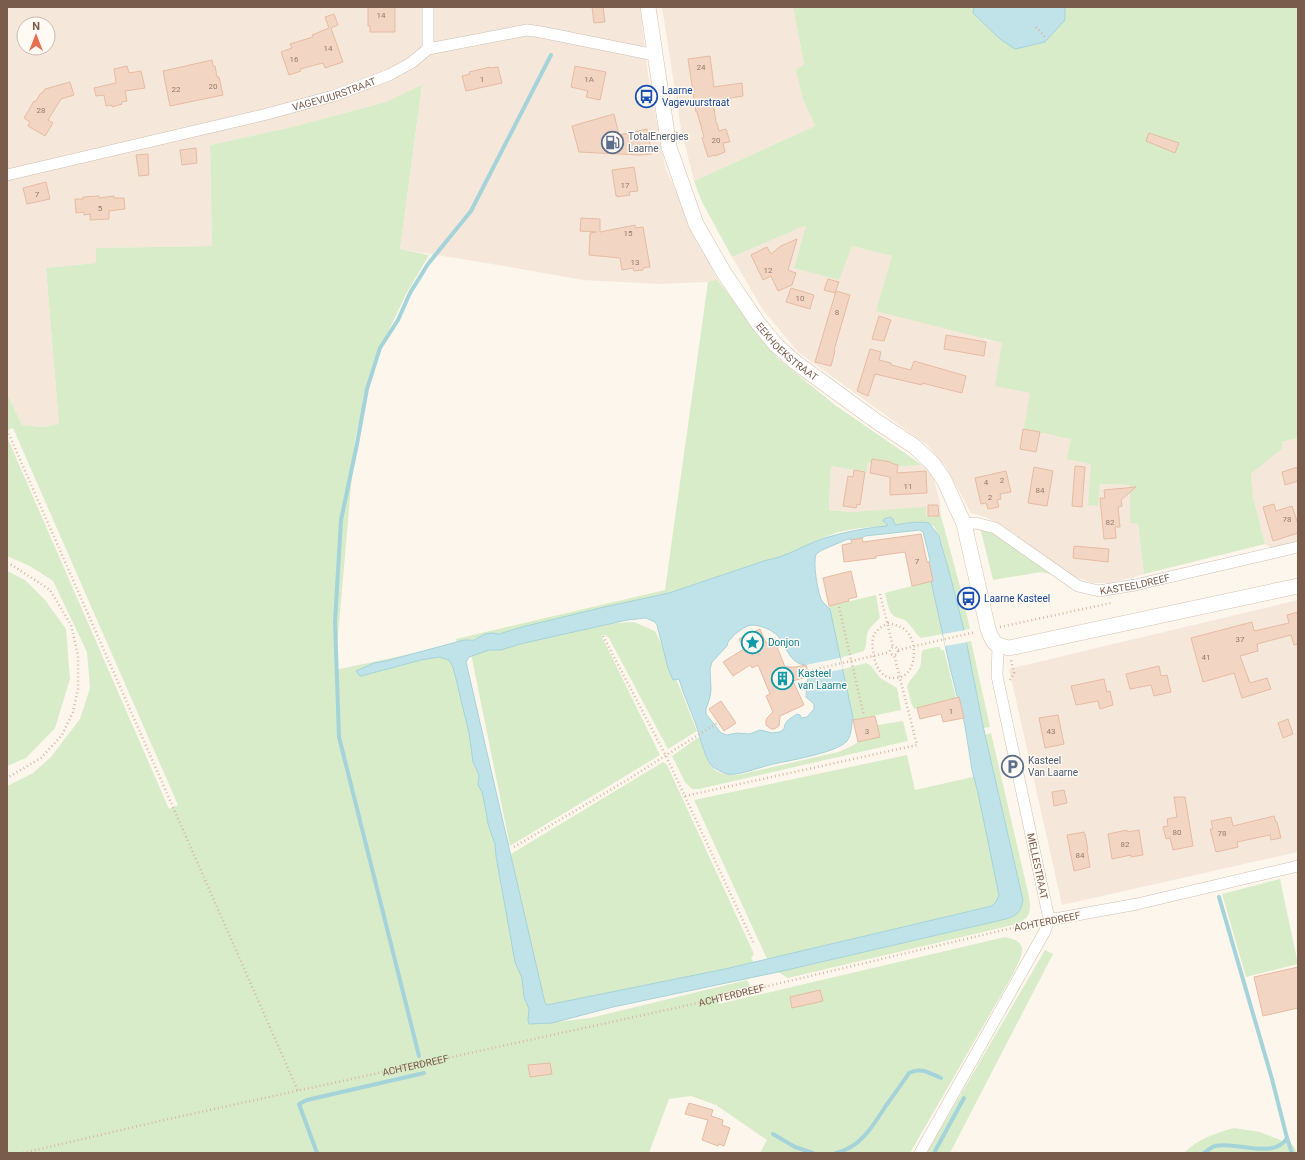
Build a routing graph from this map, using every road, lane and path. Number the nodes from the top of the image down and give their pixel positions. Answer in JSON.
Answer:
{"nodes":[{"id":1,"x":428,"y":7,"type":"edge"},
{"id":2,"x":648,"y":7,"type":"edge"},
{"id":3,"x":1036,"y":27,"type":"dead end"},
{"id":4,"x":1047,"y":39,"type":"dead end"},
{"id":5,"x":428,"y":49,"type":"junction"},
{"id":6,"x":655,"y":55,"type":"junction"},
{"id":7,"x":7,"y":174,"type":"edge"},
{"id":8,"x":7,"y":430,"type":"edge"},
{"id":9,"x":964,"y":524,"type":"junction"},
{"id":10,"x":1298,"y":547,"type":"edge"},
{"id":11,"x":7,"y":563,"type":"edge"},
{"id":12,"x":1298,"y":586,"type":"edge"},
{"id":13,"x":880,"y":594,"type":"dead end"},
{"id":14,"x":839,"y":607,"type":"dead end"},
{"id":15,"x":888,"y":623,"type":"junction"},
{"id":16,"x":988,"y":629,"type":"junction"},
{"id":17,"x":603,"y":636,"type":"dead end"},
{"id":18,"x":998,"y":646,"type":"junction"},
{"id":19,"x":893,"y":647,"type":"junction"},
{"id":20,"x":913,"y":647,"type":"junction"},
{"id":21,"x":898,"y":650,"type":"junction"},
{"id":22,"x":890,"y":652,"type":"junction"},
{"id":23,"x":874,"y":655,"type":"junction"},
{"id":24,"x":894,"y":655,"type":"junction"},
{"id":25,"x":851,"y":660,"type":"junction"},
{"id":26,"x":808,"y":671,"type":"dead end"},
{"id":27,"x":900,"y":678,"type":"junction"},
{"id":28,"x":864,"y":716,"type":"dead end"},
{"id":29,"x":717,"y":722,"type":"dead end"},
{"id":30,"x":666,"y":756,"type":"junction"},
{"id":31,"x":7,"y":778,"type":"edge"},
{"id":32,"x":685,"y":796,"type":"junction"},
{"id":33,"x":514,"y":847,"type":"dead end"},
{"id":34,"x":1298,"y":866,"type":"edge"},
{"id":35,"x":1049,"y":919,"type":"junction"},
{"id":36,"x":754,"y":944,"type":"dead end"},
{"id":37,"x":298,"y":1091,"type":"junction"},
{"id":38,"x":23,"y":1153,"type":"edge"},
{"id":39,"x":920,"y":1153,"type":"edge"}],
"edges":[{"from":1,"to":5,"type":"street"},
{"from":2,"to":6,"type":"street","name":"EEKHOEKSTRAAT"},
{"from":3,"to":4,"type":"path"},
{"from":5,"to":6,"type":"street","name":"VAGEVUURSTRAAT"},
{"from":5,"to":7,"type":"street","name":"VAGEVUURSTRAAT"},
{"from":6,"to":9,"type":"street","name":"EEKHOEKSTRAAT"},
{"from":8,"to":37,"type":"path"},
{"from":9,"to":10,"type":"street","name":"KASTEELDREEF"},
{"from":9,"to":16,"type":"street","name":"EEKHOEKSTRAAT"},
{"from":11,"to":31,"type":"path"},
{"from":12,"to":18,"type":"street"},
{"from":13,"to":15,"type":"path"},
{"from":14,"to":25,"type":"path"},
{"from":15,"to":19,"type":"path"},
{"from":15,"to":20,"type":"path"},
{"from":15,"to":23,"type":"path"},
{"from":16,"to":18,"type":"street","name":"EEKHOEKSTRAAT"},
{"from":16,"to":20,"type":"path"},
{"from":17,"to":30,"type":"path"},
{"from":18,"to":35,"type":"street","name":"MELLESTRAAT"},
{"from":19,"to":21,"type":"path"},
{"from":19,"to":22,"type":"path"},
{"from":20,"to":21,"type":"path"},
{"from":20,"to":27,"type":"path"},
{"from":21,"to":24,"type":"path"},
{"from":22,"to":23,"type":"path"},
{"from":22,"to":24,"type":"path"},
{"from":23,"to":25,"type":"path"},
{"from":23,"to":27,"type":"path"},
{"from":24,"to":27,"type":"path"},
{"from":25,"to":26,"type":"path"},
{"from":25,"to":28,"type":"path"},
{"from":27,"to":32,"type":"path"},
{"from":29,"to":30,"type":"path"},
{"from":30,"to":32,"type":"path"},
{"from":30,"to":33,"type":"path"},
{"from":32,"to":36,"type":"path"},
{"from":34,"to":35,"type":"street","name":"ACHTERDREEF"},
{"from":35,"to":37,"type":"path","name":"ACHTERDREEF"},
{"from":35,"to":39,"type":"street"},
{"from":37,"to":38,"type":"path","name":"ACHTERDREEF"}]}
